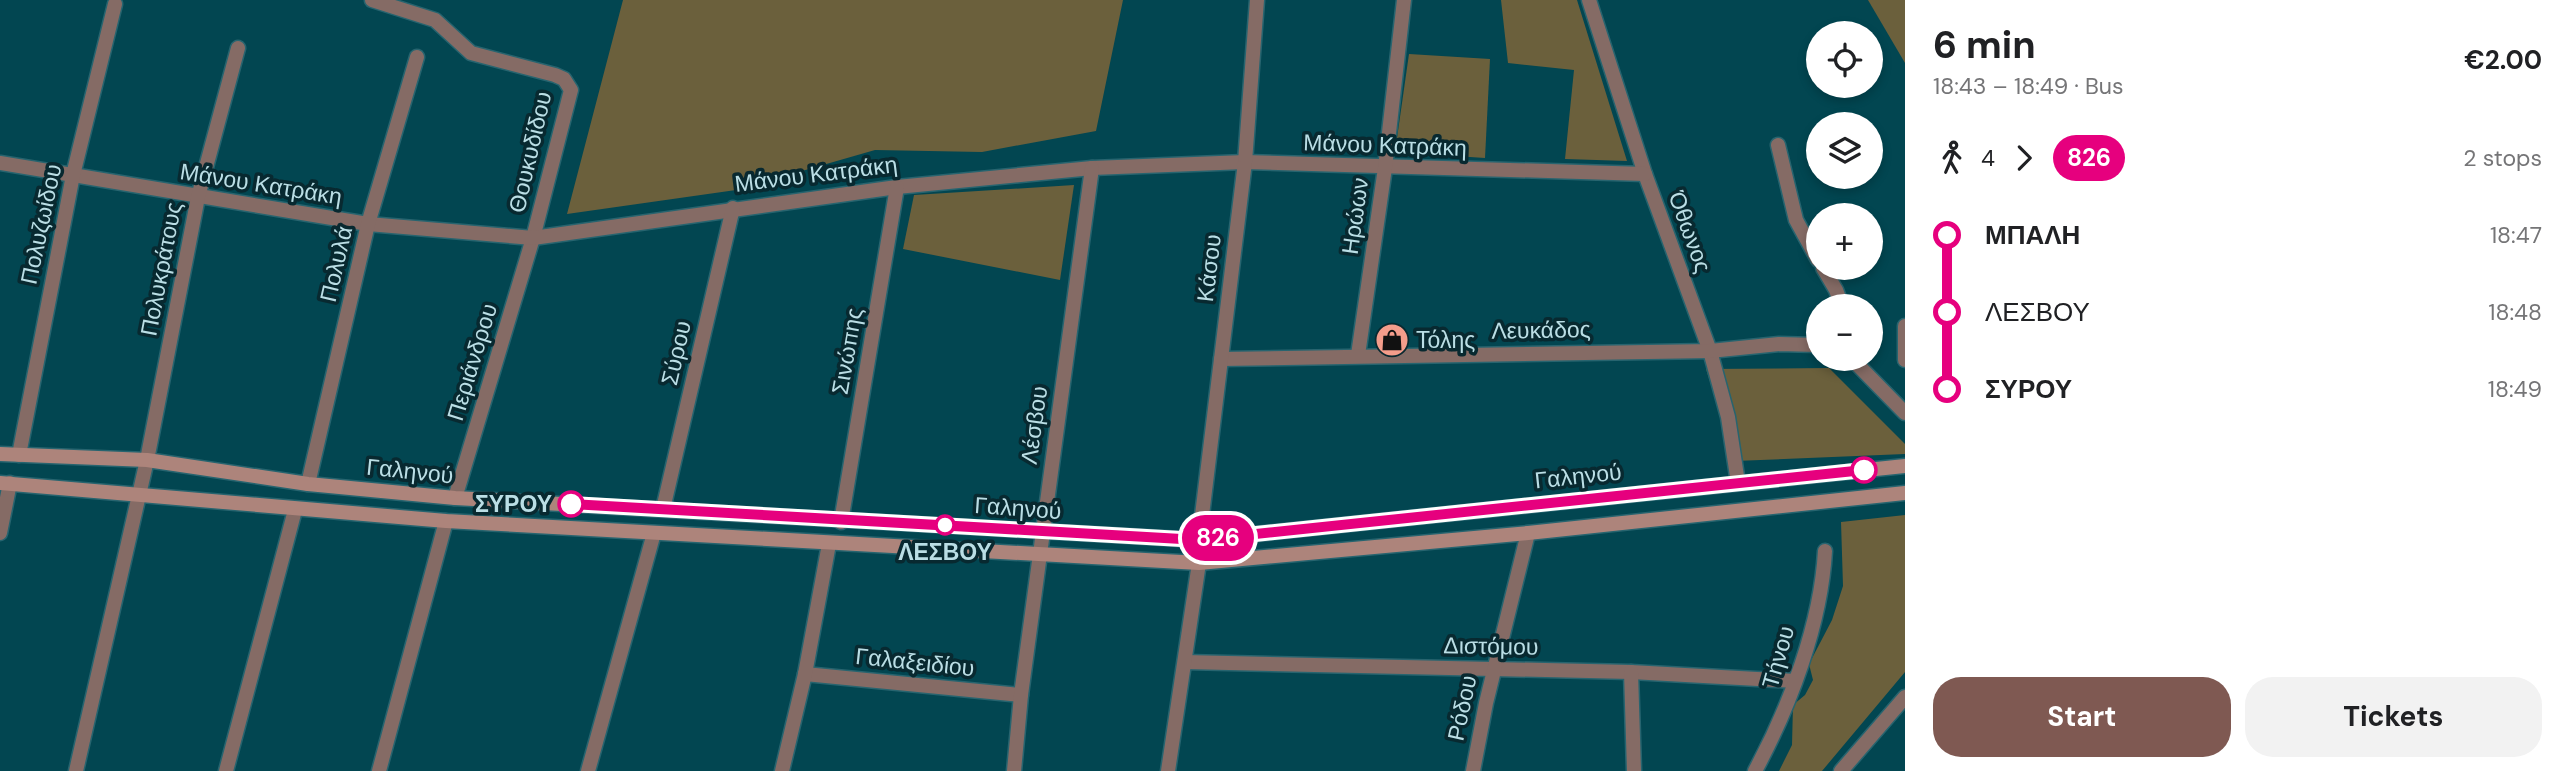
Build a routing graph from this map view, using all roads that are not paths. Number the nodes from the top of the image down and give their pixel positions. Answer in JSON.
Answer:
{"nodes":[{"id":1,"x":372,"y":0,"type":"edge"},
{"id":2,"x":1257,"y":0,"type":"edge"},
{"id":3,"x":1404,"y":0,"type":"edge"},
{"id":4,"x":1588,"y":0,"type":"edge"},
{"id":5,"x":115,"y":4,"type":"dead end"},
{"id":6,"x":238,"y":48,"type":"dead end"},
{"id":7,"x":417,"y":57,"type":"dead end"},
{"id":8,"x":1778,"y":145,"type":"dead end"},
{"id":9,"x":1245,"y":162,"type":"junction"},
{"id":10,"x":0,"y":163,"type":"edge"},
{"id":11,"x":1092,"y":168,"type":"junction"},
{"id":12,"x":1385,"y":168,"type":"junction"},
{"id":13,"x":74,"y":174,"type":"junction"},
{"id":14,"x":1645,"y":174,"type":"junction"},
{"id":15,"x":897,"y":187,"type":"junction"},
{"id":16,"x":198,"y":197,"type":"junction"},
{"id":17,"x":733,"y":208,"type":"junction"},
{"id":18,"x":368,"y":224,"type":"junction"},
{"id":19,"x":533,"y":238,"type":"junction"},
{"id":20,"x":1806,"y":238,"type":"edge"},
{"id":21,"x":1905,"y":326,"type":"edge"},
{"id":22,"x":1806,"y":345,"type":"edge"},
{"id":23,"x":1710,"y":351,"type":"junction"},
{"id":24,"x":1358,"y":355,"type":"junction"},
{"id":25,"x":1222,"y":359,"type":"junction"},
{"id":26,"x":1905,"y":360,"type":"edge"},
{"id":27,"x":1864,"y":371,"type":"edge"},
{"id":28,"x":1905,"y":413,"type":"edge"},
{"id":29,"x":0,"y":454,"type":"edge"},
{"id":30,"x":19,"y":455,"type":"junction"},
{"id":31,"x":147,"y":460,"type":"junction"},
{"id":32,"x":1905,"y":466,"type":"edge"},
{"id":33,"x":5,"y":483,"type":"edge"},
{"id":34,"x":1738,"y":483,"type":"junction"},
{"id":35,"x":308,"y":484,"type":"junction"},
{"id":36,"x":1905,"y":493,"type":"edge"},
{"id":37,"x":137,"y":495,"type":"junction"},
{"id":38,"x":455,"y":498,"type":"junction"},
{"id":39,"x":663,"y":509,"type":"junction"},
{"id":40,"x":295,"y":510,"type":"junction"},
{"id":41,"x":446,"y":521,"type":"junction"},
{"id":42,"x":841,"y":522,"type":"junction"},
{"id":43,"x":0,"y":533,"type":"edge"},
{"id":44,"x":654,"y":533,"type":"junction"},
{"id":45,"x":1042,"y":533,"type":"junction"},
{"id":46,"x":1528,"y":533,"type":"junction"},
{"id":47,"x":1199,"y":540,"type":"junction"},
{"id":48,"x":829,"y":544,"type":"junction"},
{"id":49,"x":1825,"y":551,"type":"dead end"},
{"id":50,"x":1041,"y":552,"type":"junction"},
{"id":51,"x":1199,"y":563,"type":"junction"},
{"id":52,"x":1185,"y":662,"type":"junction"},
{"id":53,"x":1494,"y":668,"type":"junction"},
{"id":54,"x":1630,"y":672,"type":"junction"},
{"id":55,"x":805,"y":674,"type":"junction"},
{"id":56,"x":1795,"y":681,"type":"junction"},
{"id":57,"x":1021,"y":695,"type":"junction"},
{"id":58,"x":1905,"y":697,"type":"edge"},
{"id":59,"x":76,"y":771,"type":"edge"},
{"id":60,"x":226,"y":771,"type":"edge"},
{"id":61,"x":379,"y":771,"type":"edge"},
{"id":62,"x":588,"y":771,"type":"edge"},
{"id":63,"x":782,"y":771,"type":"edge"},
{"id":64,"x":1014,"y":771,"type":"edge"},
{"id":65,"x":1168,"y":771,"type":"edge"},
{"id":66,"x":1473,"y":771,"type":"edge"},
{"id":67,"x":1634,"y":771,"type":"edge"},
{"id":68,"x":1755,"y":771,"type":"edge"},
{"id":69,"x":1841,"y":771,"type":"edge"}],
"edges":[{"from":1,"to":19,"type":"street","name":"Θουκυδίδου"},
{"from":2,"to":9,"type":"street","name":"Κάσου"},
{"from":3,"to":12,"type":"street","name":"Ηρώων"},
{"from":4,"to":14,"type":"street","name":"Όθωνος"},
{"from":5,"to":13,"type":"street","name":"Πολυζωίδου"},
{"from":6,"to":16,"type":"street","name":"Πολυκράτους"},
{"from":7,"to":18,"type":"street","name":"Πολυλά"},
{"from":8,"to":20,"type":"street"},
{"from":9,"to":11,"type":"street","name":"Μάνου Κατράκη"},
{"from":9,"to":12,"type":"street","name":"Μάνου Κατράκη"},
{"from":9,"to":25,"type":"street","name":"Κάσου"},
{"from":10,"to":13,"type":"street","name":"Μάνου Κατράκη"},
{"from":11,"to":15,"type":"street","name":"Μάνου Κατράκη"},
{"from":11,"to":45,"type":"street","name":"Λέσβου"},
{"from":12,"to":14,"type":"street","name":"Μάνου Κατράκη"},
{"from":12,"to":24,"type":"street","name":"Ηρώων"},
{"from":13,"to":16,"type":"street","name":"Μάνου Κατράκη"},
{"from":13,"to":30,"type":"street","name":"Πολυζωίδου"},
{"from":14,"to":23,"type":"street","name":"Όθωνος"},
{"from":15,"to":17,"type":"street","name":"Μάνου Κατράκη"},
{"from":15,"to":42,"type":"street","name":"Σινώπης"},
{"from":16,"to":18,"type":"street","name":"Μάνου Κατράκη"},
{"from":16,"to":31,"type":"street","name":"Πολυκράτους"},
{"from":17,"to":19,"type":"street","name":"Μάνου Κατράκη"},
{"from":17,"to":39,"type":"street","name":"Σύρου"},
{"from":18,"to":19,"type":"street","name":"Μάνου Κατράκη"},
{"from":18,"to":35,"type":"street","name":"Πολυλά"},
{"from":19,"to":38,"type":"street","name":"Περιάνδρου"},
{"from":21,"to":26,"type":"street"},
{"from":22,"to":23,"type":"street","name":"Λευκάδος"},
{"from":23,"to":24,"type":"street","name":"Λευκάδος"},
{"from":23,"to":34,"type":"street","name":"Όθωνος"},
{"from":24,"to":25,"type":"street","name":"Λευκάδος"},
{"from":25,"to":47,"type":"street","name":"Κάσου"},
{"from":27,"to":28,"type":"street"},
{"from":29,"to":30,"type":"street","name":"Γαληνού"},
{"from":30,"to":31,"type":"street","name":"Γαληνού"},
{"from":31,"to":35,"type":"street","name":"Γαληνού"},
{"from":31,"to":37,"type":"street","name":"Πολυκράτους"},
{"from":32,"to":34,"type":"street","name":"Γαληνού"},
{"from":33,"to":37,"type":"street","name":"Γαληνού"},
{"from":33,"to":43,"type":"street"},
{"from":34,"to":47,"type":"street","name":"Γαληνού"},
{"from":35,"to":38,"type":"street","name":"Γαληνού"},
{"from":36,"to":46,"type":"street","name":"Γαληνού"},
{"from":37,"to":40,"type":"street","name":"Γαληνού"},
{"from":37,"to":59,"type":"street"},
{"from":38,"to":39,"type":"street","name":"Γαληνού"},
{"from":39,"to":42,"type":"street","name":"Γαληνού"},
{"from":40,"to":41,"type":"street","name":"Γαληνού"},
{"from":40,"to":60,"type":"street"},
{"from":41,"to":44,"type":"street","name":"Γαληνού"},
{"from":41,"to":61,"type":"street"},
{"from":42,"to":45,"type":"street","name":"Γαληνού"},
{"from":44,"to":48,"type":"street","name":"Γαληνού"},
{"from":44,"to":62,"type":"street"},
{"from":45,"to":47,"type":"street","name":"Γαληνού"},
{"from":45,"to":50,"type":"street","name":"Λέσβου"},
{"from":46,"to":51,"type":"street","name":"Γαληνού"},
{"from":46,"to":53,"type":"street","name":"Ρόδου"},
{"from":48,"to":50,"type":"street","name":"Γαληνού"},
{"from":48,"to":55,"type":"street"},
{"from":49,"to":56,"type":"street","name":"Τήνου"},
{"from":50,"to":51,"type":"street","name":"Γαληνού"},
{"from":50,"to":57,"type":"street","name":"Λέσβου"},
{"from":51,"to":52,"type":"street"},
{"from":52,"to":53,"type":"street","name":"Διστόμου"},
{"from":52,"to":65,"type":"street"},
{"from":53,"to":54,"type":"street","name":"Διστόμου"},
{"from":53,"to":66,"type":"street","name":"Ρόδου"},
{"from":54,"to":56,"type":"street","name":"Διστόμου"},
{"from":54,"to":67,"type":"street"},
{"from":55,"to":57,"type":"street","name":"Γαλαξειδίου"},
{"from":55,"to":63,"type":"street"},
{"from":56,"to":68,"type":"street","name":"Τήνου"},
{"from":57,"to":64,"type":"street","name":"Λέσβου"},
{"from":58,"to":69,"type":"street"}]}
